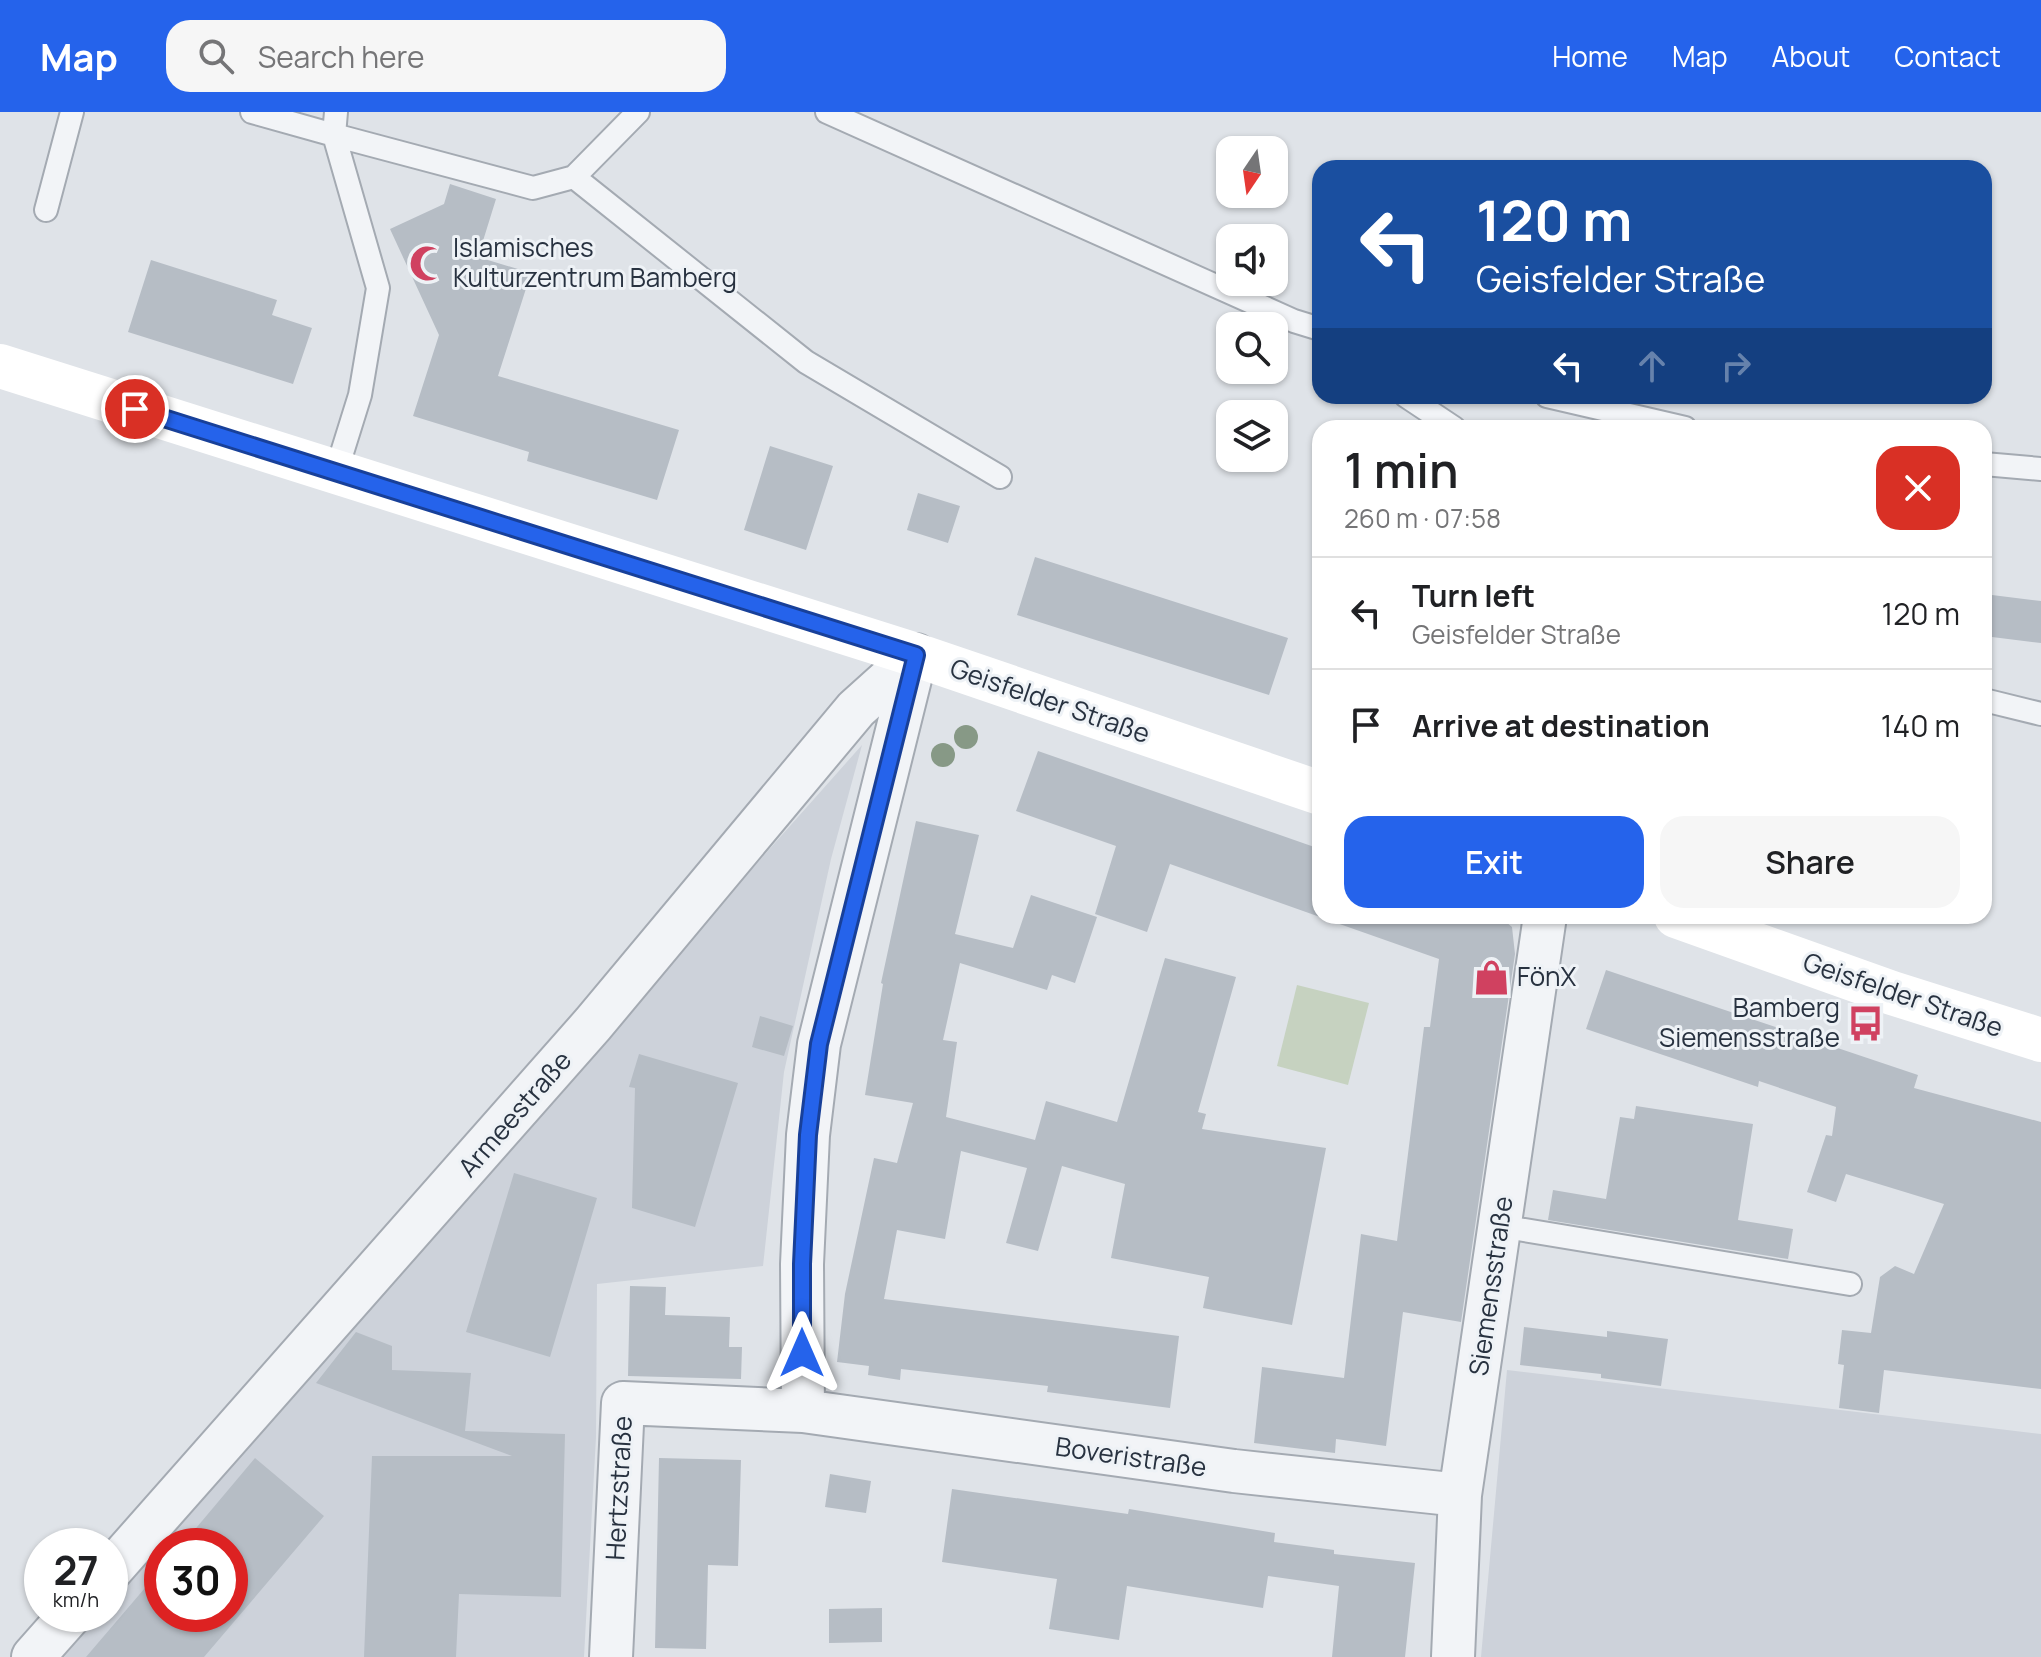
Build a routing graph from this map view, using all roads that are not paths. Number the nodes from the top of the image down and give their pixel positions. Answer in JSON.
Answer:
{"nodes":[{"id":1,"x":72,"y":112,"type":"edge"},
{"id":2,"x":252,"y":112,"type":"edge"},
{"id":3,"x":336,"y":112,"type":"edge"},
{"id":4,"x":638,"y":112,"type":"edge"},
{"id":5,"x":827,"y":112,"type":"edge"},
{"id":6,"x":334,"y":135,"type":"junction"},
{"id":7,"x":574,"y":177,"type":"junction"},
{"id":8,"x":46,"y":210,"type":"dead end"},
{"id":9,"x":1294,"y":321,"type":"junction"},
{"id":10,"x":1312,"y":327,"type":"edge"},
{"id":11,"x":1312,"y":333,"type":"edge"},
{"id":12,"x":0,"y":366,"type":"edge"},
{"id":13,"x":1418,"y":404,"type":"edge"},
{"id":14,"x":1582,"y":404,"type":"edge"},
{"id":15,"x":1442,"y":420,"type":"edge"},
{"id":16,"x":1650,"y":420,"type":"edge"},
{"id":17,"x":1992,"y":465,"type":"edge"},
{"id":18,"x":2041,"y":469,"type":"edge"},
{"id":19,"x":336,"y":472,"type":"junction"},
{"id":20,"x":1000,"y":477,"type":"dead end"},
{"id":21,"x":916,"y":655,"type":"junction"},
{"id":22,"x":1992,"y":702,"type":"edge"},
{"id":23,"x":2041,"y":714,"type":"edge"},
{"id":24,"x":1312,"y":790,"type":"edge"},
{"id":25,"x":1544,"y":924,"type":"edge"},
{"id":26,"x":1699,"y":924,"type":"edge"},
{"id":27,"x":2041,"y":1040,"type":"edge"},
{"id":28,"x":1500,"y":1226,"type":"junction"},
{"id":29,"x":1850,"y":1284,"type":"dead end"},
{"id":30,"x":803,"y":1411,"type":"junction"},
{"id":31,"x":1460,"y":1495,"type":"junction"},
{"id":32,"x":128,"y":1551,"type":"edge"},
{"id":33,"x":55,"y":1632,"type":"edge"},
{"id":34,"x":33,"y":1657,"type":"edge"},
{"id":35,"x":611,"y":1657,"type":"edge"},
{"id":36,"x":1453,"y":1657,"type":"edge"}],
"edges":[{"from":1,"to":8,"type":"lane"},
{"from":2,"to":6,"type":"lane"},
{"from":3,"to":6,"type":"lane"},
{"from":4,"to":7,"type":"lane"},
{"from":5,"to":9,"type":"lane"},
{"from":6,"to":7,"type":"lane"},
{"from":6,"to":19,"type":"lane"},
{"from":7,"to":20,"type":"lane"},
{"from":9,"to":10,"type":"lane"},
{"from":9,"to":11,"type":"lane"},
{"from":12,"to":19,"type":"main road","name":"Geisfelder Straße"},
{"from":13,"to":15,"type":"lane"},
{"from":14,"to":16,"type":"lane"},
{"from":17,"to":18,"type":"lane"},
{"from":19,"to":21,"type":"main road","name":"Geisfelder Straße"},
{"from":21,"to":24,"type":"main road","name":"Geisfelder Straße"},
{"from":21,"to":30,"type":"street"},
{"from":21,"to":32,"type":"street","name":"Armeestraße"},
{"from":22,"to":23,"type":"lane"},
{"from":25,"to":28,"type":"street","name":"Siemensstraße"},
{"from":26,"to":27,"type":"main road","name":"Geisfelder Straße"},
{"from":28,"to":29,"type":"lane"},
{"from":28,"to":31,"type":"street","name":"Siemensstraße"},
{"from":30,"to":31,"type":"street","name":"Boveristraße"},
{"from":30,"to":35,"type":"street","name":"Hertzstraße"},
{"from":31,"to":36,"type":"street","name":"Siemensstraße"},
{"from":33,"to":34,"type":"street"}]}
